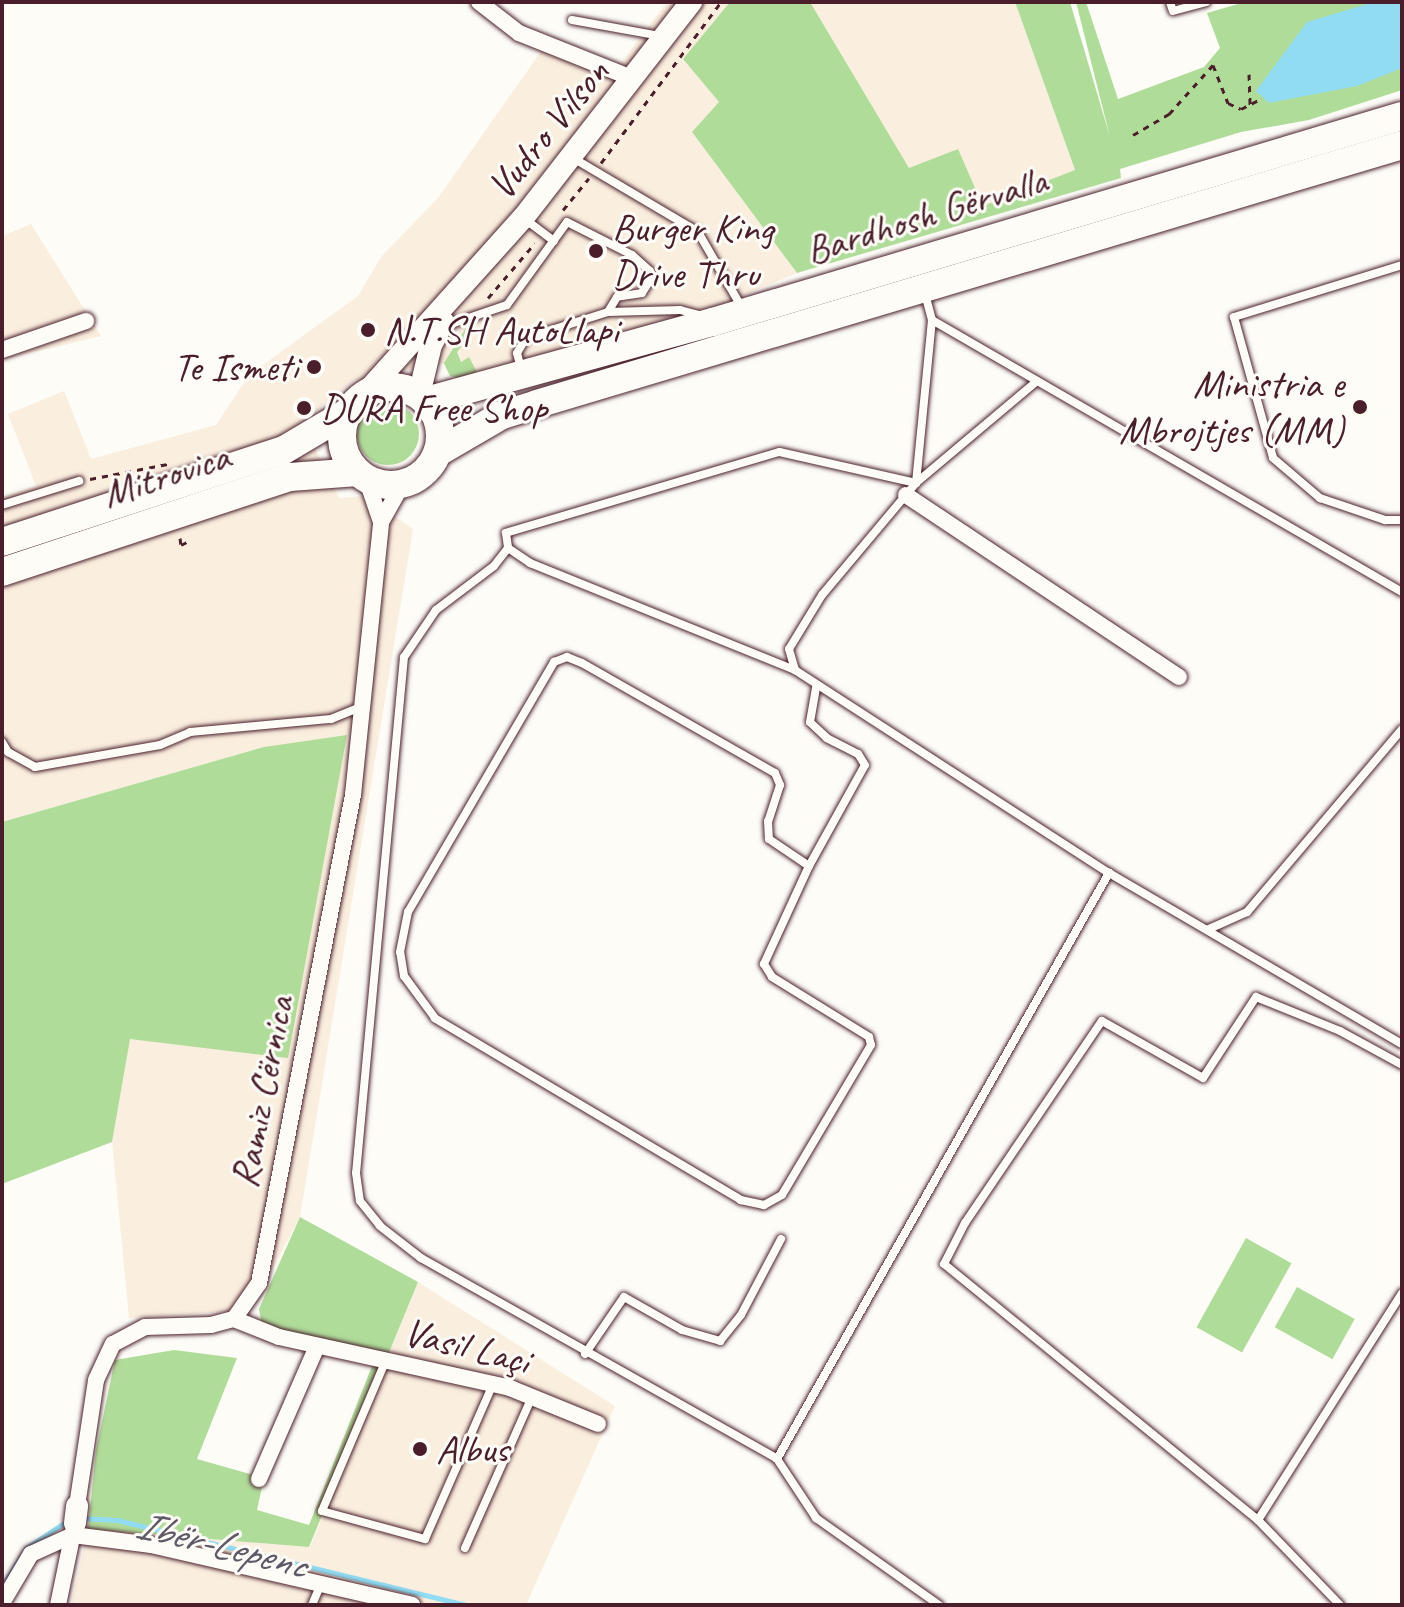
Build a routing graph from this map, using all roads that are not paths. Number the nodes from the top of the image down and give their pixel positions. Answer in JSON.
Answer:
{"nodes":[{"id":1,"x":479,"y":2,"type":"edge"},
{"id":2,"x":675,"y":2,"type":"edge"},
{"id":3,"x":691,"y":2,"type":"edge"},
{"id":4,"x":1170,"y":2,"type":"edge"},
{"id":5,"x":1206,"y":2,"type":"edge"},
{"id":6,"x":572,"y":20,"type":"dead end"},
{"id":7,"x":665,"y":37,"type":"junction"},
{"id":8,"x":634,"y":79,"type":"junction"},
{"id":9,"x":1402,"y":116,"type":"edge"},
{"id":10,"x":1402,"y":145,"type":"edge"},
{"id":11,"x":573,"y":158,"type":"junction"},
{"id":12,"x":523,"y":218,"type":"junction"},
{"id":13,"x":554,"y":241,"type":"junction"},
{"id":14,"x":915,"y":260,"type":"junction"},
{"id":15,"x":1402,"y":265,"type":"edge"},
{"id":16,"x":924,"y":290,"type":"junction"},
{"id":17,"x":457,"y":297,"type":"junction"},
{"id":18,"x":608,"y":312,"type":"junction"},
{"id":19,"x":743,"y":312,"type":"junction"},
{"id":20,"x":932,"y":320,"type":"junction"},
{"id":21,"x":86,"y":321,"type":"dead end"},
{"id":22,"x":713,"y":322,"type":"junction"},
{"id":23,"x":440,"y":327,"type":"junction"},
{"id":24,"x":2,"y":350,"type":"edge"},
{"id":25,"x":522,"y":376,"type":"junction"},
{"id":26,"x":1037,"y":381,"type":"junction"},
{"id":27,"x":422,"y":398,"type":"junction"},
{"id":28,"x":356,"y":403,"type":"junction"},
{"id":29,"x":437,"y":453,"type":"junction"},
{"id":30,"x":362,"y":475,"type":"junction"},
{"id":31,"x":79,"y":481,"type":"road end"},
{"id":32,"x":403,"y":483,"type":"junction"},
{"id":33,"x":911,"y":489,"type":"junction"},
{"id":34,"x":2,"y":505,"type":"edge"},
{"id":35,"x":1402,"y":520,"type":"edge"},
{"id":36,"x":381,"y":522,"type":"junction"},
{"id":37,"x":2,"y":542,"type":"edge"},
{"id":38,"x":508,"y":548,"type":"junction"},
{"id":39,"x":2,"y":572,"type":"edge"},
{"id":40,"x":1402,"y":592,"type":"edge"},
{"id":41,"x":789,"y":649,"type":"junction"},
{"id":42,"x":777,"y":666,"type":"junction"},
{"id":43,"x":795,"y":670,"type":"junction"},
{"id":44,"x":1179,"y":677,"type":"dead end"},
{"id":45,"x":816,"y":687,"type":"junction"},
{"id":46,"x":365,"y":705,"type":"junction"},
{"id":47,"x":1402,"y":729,"type":"edge"},
{"id":48,"x":2,"y":742,"type":"edge"},
{"id":49,"x":809,"y":866,"type":"junction"},
{"id":50,"x":1109,"y":873,"type":"junction"},
{"id":51,"x":1209,"y":929,"type":"junction"},
{"id":52,"x":1402,"y":1044,"type":"edge"},
{"id":53,"x":1402,"y":1065,"type":"edge"},
{"id":54,"x":781,"y":1239,"type":"dead end"},
{"id":55,"x":1402,"y":1293,"type":"edge"},
{"id":56,"x":234,"y":1319,"type":"junction"},
{"id":57,"x":317,"y":1346,"type":"junction"},
{"id":58,"x":585,"y":1354,"type":"junction"},
{"id":59,"x":386,"y":1360,"type":"junction"},
{"id":60,"x":493,"y":1383,"type":"junction"},
{"id":61,"x":532,"y":1396,"type":"junction"},
{"id":62,"x":598,"y":1424,"type":"dead end"},
{"id":63,"x":777,"y":1459,"type":"junction"},
{"id":64,"x":259,"y":1479,"type":"dead end"},
{"id":65,"x":1258,"y":1520,"type":"junction"},
{"id":66,"x":75,"y":1522,"type":"junction"},
{"id":67,"x":465,"y":1548,"type":"dead end"},
{"id":68,"x":322,"y":1583,"type":"junction"},
{"id":69,"x":2,"y":1603,"type":"edge"},
{"id":70,"x":58,"y":1605,"type":"edge"},
{"id":71,"x":312,"y":1605,"type":"edge"},
{"id":72,"x":412,"y":1605,"type":"edge"},
{"id":73,"x":939,"y":1605,"type":"edge"},
{"id":74,"x":1340,"y":1605,"type":"edge"}],
"edges":[{"from":1,"to":8,"type":"street"},
{"from":2,"to":7,"type":"main road"},
{"from":3,"to":7,"type":"main road","name":"Vudro Vilson"},
{"from":4,"to":5,"type":"lane"},
{"from":6,"to":7,"type":"lane"},
{"from":7,"to":8,"type":"main road","name":"Vudro Vilson"},
{"from":8,"to":11,"type":"main road","name":"Vudro Vilson"},
{"from":9,"to":14,"type":"highway","name":"Bardhosh Gërvalla"},
{"from":10,"to":16,"type":"highway","name":"Bardhosh Gërvalla"},
{"from":11,"to":12,"type":"main road","name":"Vudro Vilson"},
{"from":11,"to":19,"type":"lane"},
{"from":12,"to":13,"type":"lane"},
{"from":12,"to":17,"type":"main road","name":"Vudro Vilson"},
{"from":13,"to":18,"type":"lane"},
{"from":13,"to":23,"type":"lane"},
{"from":14,"to":16,"type":"lane"},
{"from":14,"to":19,"type":"highway","name":"Bardhosh Gërvalla"},
{"from":15,"to":35,"type":"lane"},
{"from":16,"to":20,"type":"lane"},
{"from":16,"to":29,"type":"highway","name":"Bardhosh Gërvalla"},
{"from":17,"to":23,"type":"main road"},
{"from":17,"to":28,"type":"main road"},
{"from":18,"to":22,"type":"lane"},
{"from":18,"to":25,"type":"lane"},
{"from":19,"to":22,"type":"highway","name":"Bardhosh Gërvalla"},
{"from":20,"to":26,"type":"lane"},
{"from":20,"to":33,"type":"lane"},
{"from":21,"to":24,"type":"street"},
{"from":22,"to":25,"type":"highway","name":"Bardhosh Gërvalla"},
{"from":23,"to":27,"type":"main road"},
{"from":25,"to":27,"type":"highway","name":"Bardhosh Gërvalla"},
{"from":26,"to":33,"type":"lane"},
{"from":26,"to":40,"type":"lane"},
{"from":27,"to":28,"type":"highway"},
{"from":27,"to":29,"type":"highway"},
{"from":28,"to":30,"type":"highway"},
{"from":28,"to":37,"type":"highway","name":"Mitrovica"},
{"from":29,"to":32,"type":"highway"},
{"from":30,"to":32,"type":"highway"},
{"from":30,"to":36,"type":"street"},
{"from":30,"to":39,"type":"highway","name":"Mitrovica"},
{"from":31,"to":34,"type":"lane"},
{"from":32,"to":36,"type":"street","name":"Ramiz Cërnica"},
{"from":33,"to":38,"type":"lane"},
{"from":33,"to":41,"type":"lane"},
{"from":33,"to":44,"type":"street"},
{"from":36,"to":46,"type":"street","name":"Ramiz Cërnica"},
{"from":38,"to":42,"type":"lane"},
{"from":38,"to":58,"type":"lane"},
{"from":41,"to":42,"type":"lane"},
{"from":41,"to":43,"type":"lane"},
{"from":42,"to":43,"type":"lane"},
{"from":43,"to":45,"type":"lane"},
{"from":45,"to":49,"type":"lane"},
{"from":45,"to":50,"type":"lane"},
{"from":46,"to":48,"type":"lane"},
{"from":46,"to":56,"type":"street","name":"Ramiz Cërnica"},
{"from":47,"to":51,"type":"lane"},
{"from":49,"to":49,"type":"lane"},
{"from":50,"to":51,"type":"lane"},
{"from":50,"to":63,"type":"lane"},
{"from":51,"to":52,"type":"lane"},
{"from":53,"to":65,"type":"lane"},
{"from":54,"to":58,"type":"lane"},
{"from":55,"to":65,"type":"lane"},
{"from":56,"to":57,"type":"street","name":"Vasil Laçi"},
{"from":56,"to":66,"type":"street"},
{"from":57,"to":59,"type":"street","name":"Vasil Laçi"},
{"from":57,"to":64,"type":"street"},
{"from":58,"to":63,"type":"lane"},
{"from":59,"to":60,"type":"street","name":"Vasil Laçi"},
{"from":59,"to":60,"type":"lane"},
{"from":60,"to":61,"type":"street","name":"Vasil Laçi"},
{"from":61,"to":62,"type":"street","name":"Vasil Laçi"},
{"from":61,"to":67,"type":"lane"},
{"from":63,"to":73,"type":"lane"},
{"from":65,"to":74,"type":"lane"},
{"from":66,"to":68,"type":"street"},
{"from":66,"to":69,"type":"street"},
{"from":66,"to":70,"type":"street"},
{"from":68,"to":71,"type":"lane"},
{"from":68,"to":72,"type":"street"}]}
